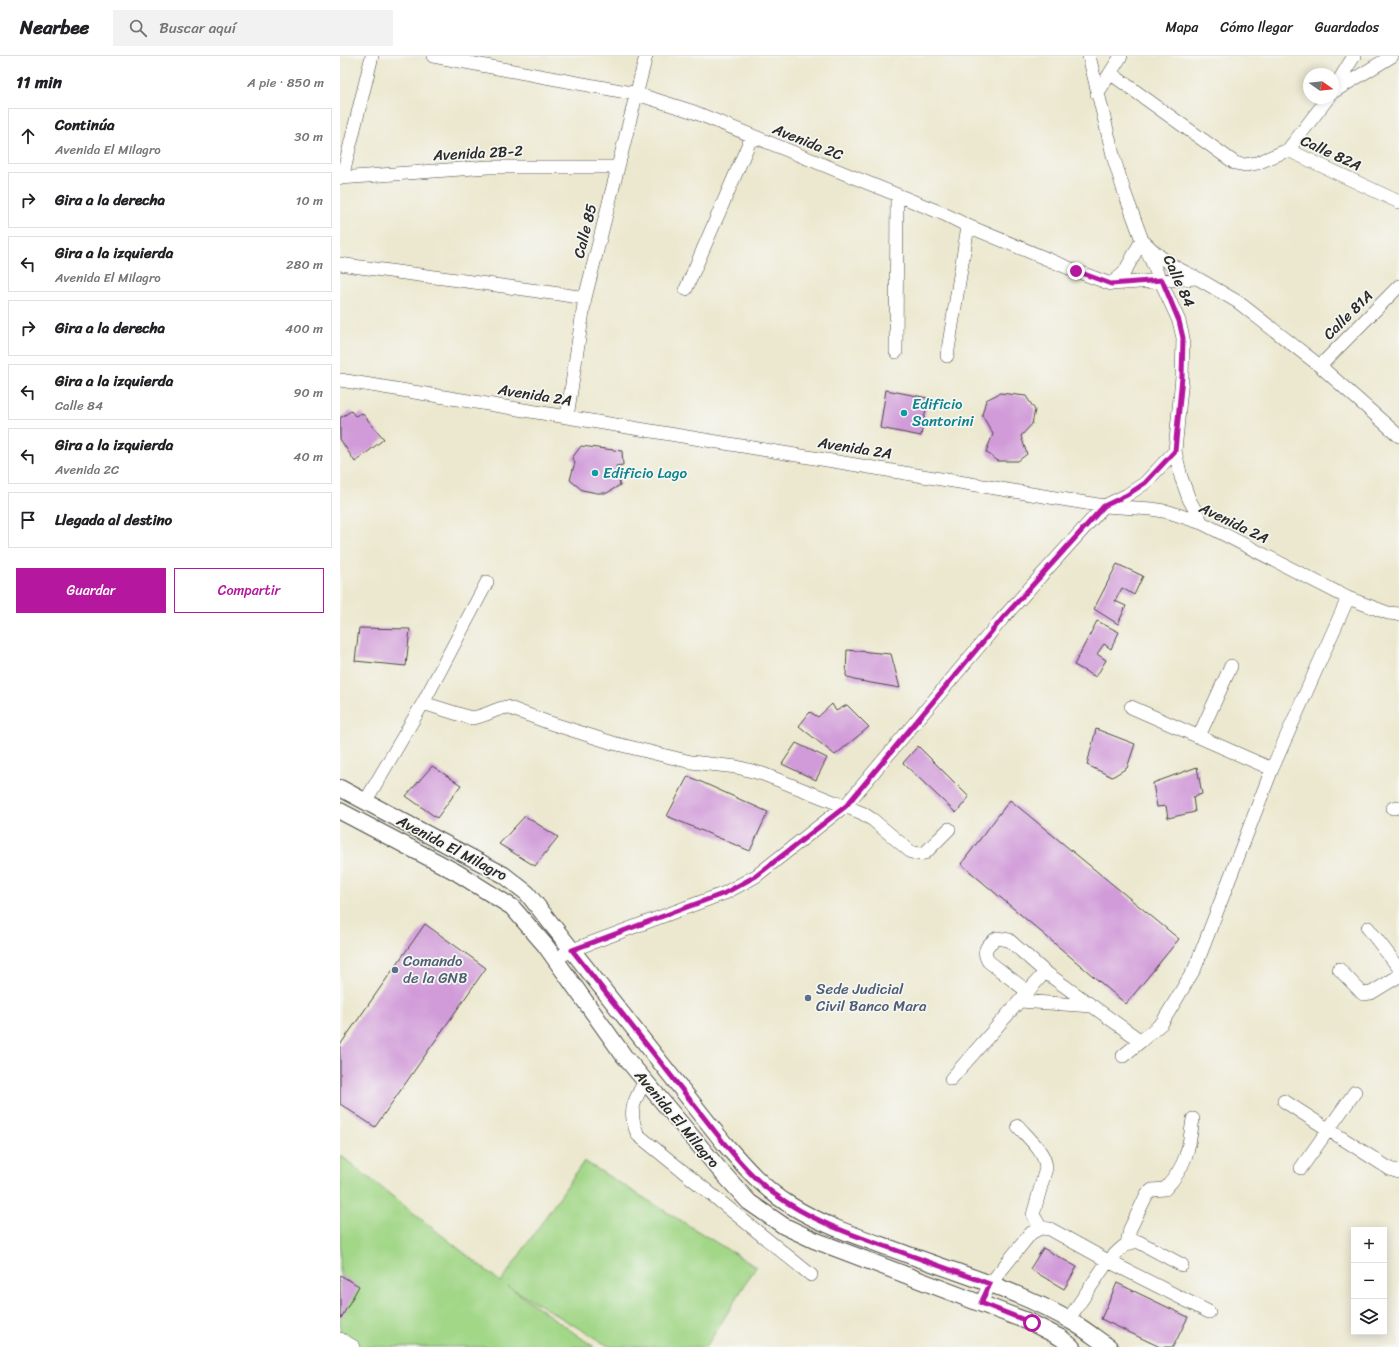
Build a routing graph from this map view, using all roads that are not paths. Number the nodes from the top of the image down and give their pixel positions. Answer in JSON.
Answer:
{"nodes":[{"id":1,"x":372,"y":56,"type":"edge"},
{"id":2,"x":432,"y":56,"type":"edge"},
{"id":3,"x":646,"y":56,"type":"edge"},
{"id":4,"x":1089,"y":56,"type":"edge"},
{"id":5,"x":1121,"y":56,"type":"edge"},
{"id":6,"x":1354,"y":56,"type":"edge"},
{"id":7,"x":1392,"y":56,"type":"edge"},
{"id":8,"x":1110,"y":73,"type":"junction"},
{"id":9,"x":1339,"y":81,"type":"edge"},
{"id":10,"x":1339,"y":87,"type":"edge"},
{"id":11,"x":637,"y":94,"type":"junction"},
{"id":12,"x":1097,"y":94,"type":"junction"},
{"id":13,"x":1323,"y":104,"type":"edge"},
{"id":14,"x":752,"y":136,"type":"junction"},
{"id":15,"x":1288,"y":150,"type":"junction"},
{"id":16,"x":617,"y":167,"type":"junction"},
{"id":17,"x":341,"y":178,"type":"edge"},
{"id":18,"x":897,"y":195,"type":"junction"},
{"id":19,"x":1399,"y":202,"type":"edge"},
{"id":20,"x":968,"y":226,"type":"junction"},
{"id":21,"x":1142,"y":240,"type":"junction"},
{"id":22,"x":340,"y":264,"type":"edge"},
{"id":23,"x":1197,"y":278,"type":"junction"},
{"id":24,"x":1162,"y":280,"type":"junction"},
{"id":25,"x":1111,"y":284,"type":"junction"},
{"id":26,"x":1399,"y":286,"type":"edge"},
{"id":27,"x":686,"y":289,"type":"dead end"},
{"id":28,"x":585,"y":298,"type":"junction"},
{"id":29,"x":896,"y":352,"type":"dead end"},
{"id":30,"x":948,"y":356,"type":"dead end"},
{"id":31,"x":1320,"y":366,"type":"junction"},
{"id":32,"x":340,"y":380,"type":"edge"},
{"id":33,"x":567,"y":416,"type":"junction"},
{"id":34,"x":1399,"y":436,"type":"edge"},
{"id":35,"x":1175,"y":451,"type":"junction"},
{"id":36,"x":1104,"y":506,"type":"junction"},
{"id":37,"x":1202,"y":523,"type":"junction"},
{"id":38,"x":487,"y":582,"type":"dead end"},
{"id":39,"x":1348,"y":598,"type":"junction"},
{"id":40,"x":1399,"y":614,"type":"edge"},
{"id":41,"x":1231,"y":666,"type":"dead end"},
{"id":42,"x":423,"y":704,"type":"junction"},
{"id":43,"x":1131,"y":707,"type":"dead end"},
{"id":44,"x":1199,"y":736,"type":"junction"},
{"id":45,"x":1272,"y":768,"type":"junction"},
{"id":46,"x":340,"y":788,"type":"edge"},
{"id":47,"x":365,"y":802,"type":"junction"},
{"id":48,"x":846,"y":806,"type":"junction"},
{"id":49,"x":340,"y":811,"type":"edge"},
{"id":50,"x":949,"y":829,"type":"dead end"},
{"id":51,"x":1368,"y":928,"type":"dead end"},
{"id":52,"x":572,"y":950,"type":"junction"},
{"id":53,"x":555,"y":959,"type":"junction"},
{"id":54,"x":1399,"y":968,"type":"edge"},
{"id":55,"x":1339,"y":969,"type":"dead end"},
{"id":56,"x":1045,"y":972,"type":"junction"},
{"id":57,"x":1399,"y":976,"type":"edge"},
{"id":58,"x":1024,"y":997,"type":"junction"},
{"id":59,"x":1092,"y":1006,"type":"junction"},
{"id":60,"x":1141,"y":1041,"type":"junction"},
{"id":61,"x":1123,"y":1056,"type":"dead end"},
{"id":62,"x":951,"y":1079,"type":"dead end"},
{"id":63,"x":646,"y":1081,"type":"junction"},
{"id":64,"x":1355,"y":1092,"type":"dead end"},
{"id":65,"x":1284,"y":1101,"type":"dead end"},
{"id":66,"x":1193,"y":1119,"type":"dead end"},
{"id":67,"x":1018,"y":1126,"type":"dead end"},
{"id":68,"x":1329,"y":1129,"type":"junction"},
{"id":69,"x":1301,"y":1168,"type":"dead end"},
{"id":70,"x":1399,"y":1172,"type":"edge"},
{"id":71,"x":1041,"y":1228,"type":"junction"},
{"id":72,"x":1127,"y":1244,"type":"junction"},
{"id":73,"x":1108,"y":1261,"type":"junction"},
{"id":74,"x":1182,"y":1264,"type":"dead end"},
{"id":75,"x":811,"y":1275,"type":"dead end"},
{"id":76,"x":990,"y":1284,"type":"junction"},
{"id":77,"x":981,"y":1303,"type":"junction"},
{"id":78,"x":1209,"y":1312,"type":"dead end"},
{"id":79,"x":1068,"y":1320,"type":"junction"},
{"id":80,"x":340,"y":1339,"type":"edge"},
{"id":81,"x":354,"y":1347,"type":"edge"},
{"id":82,"x":1072,"y":1347,"type":"edge"},
{"id":83,"x":1109,"y":1347,"type":"edge"}],
"edges":[{"from":1,"to":17,"type":"street"},
{"from":2,"to":11,"type":"street","name":"Avenida 2C"},
{"from":3,"to":11,"type":"street","name":"Calle 85"},
{"from":4,"to":12,"type":"street","name":"Calle 84"},
{"from":5,"to":8,"type":"street"},
{"from":6,"to":9,"type":"street"},
{"from":7,"to":10,"type":"street"},
{"from":8,"to":12,"type":"street"},
{"from":8,"to":15,"type":"street"},
{"from":11,"to":14,"type":"street","name":"Avenida 2C"},
{"from":11,"to":16,"type":"street","name":"Calle 85"},
{"from":12,"to":21,"type":"street","name":"Calle 84"},
{"from":13,"to":15,"type":"street","name":"Calle 82A"},
{"from":14,"to":18,"type":"street","name":"Avenida 2C"},
{"from":14,"to":27,"type":"street"},
{"from":15,"to":19,"type":"street","name":"Calle 82A"},
{"from":16,"to":17,"type":"street","name":"Avenida 2B-2"},
{"from":16,"to":28,"type":"street","name":"Calle 85"},
{"from":18,"to":20,"type":"street","name":"Avenida 2C"},
{"from":18,"to":29,"type":"street"},
{"from":20,"to":25,"type":"street","name":"Avenida 2C"},
{"from":20,"to":30,"type":"street"},
{"from":21,"to":23,"type":"street"},
{"from":21,"to":24,"type":"street","name":"Calle 84"},
{"from":21,"to":25,"type":"street"},
{"from":22,"to":28,"type":"street"},
{"from":23,"to":24,"type":"street","name":"Avenida 2C"},
{"from":23,"to":31,"type":"street"},
{"from":24,"to":25,"type":"street","name":"Avenida 2C"},
{"from":24,"to":35,"type":"street","name":"Calle 84"},
{"from":26,"to":31,"type":"street","name":"Calle 81A"},
{"from":28,"to":33,"type":"street","name":"Calle 85"},
{"from":31,"to":34,"type":"street"},
{"from":32,"to":33,"type":"street","name":"Avenida 2A"},
{"from":33,"to":36,"type":"street","name":"Avenida 2A"},
{"from":35,"to":36,"type":"street"},
{"from":35,"to":37,"type":"street","name":"Calle 84"},
{"from":36,"to":37,"type":"street","name":"Avenida 2A"},
{"from":36,"to":48,"type":"street"},
{"from":37,"to":39,"type":"street","name":"Avenida 2A"},
{"from":38,"to":42,"type":"street"},
{"from":39,"to":40,"type":"street","name":"Avenida 2A"},
{"from":39,"to":45,"type":"street"},
{"from":41,"to":44,"type":"street"},
{"from":42,"to":47,"type":"street"},
{"from":42,"to":48,"type":"street"},
{"from":43,"to":44,"type":"street"},
{"from":44,"to":45,"type":"street"},
{"from":45,"to":60,"type":"street"},
{"from":46,"to":47,"type":"main road","name":"Avenida El Milagro"},
{"from":47,"to":52,"type":"main road","name":"Avenida El Milagro"},
{"from":48,"to":50,"type":"street"},
{"from":48,"to":52,"type":"street"},
{"from":49,"to":53,"type":"main road","name":"Avenida El Milagro"},
{"from":51,"to":54,"type":"street"},
{"from":52,"to":53,"type":"street"},
{"from":52,"to":76,"type":"main road","name":"Avenida El Milagro"},
{"from":53,"to":63,"type":"main road","name":"Avenida El Milagro"},
{"from":55,"to":57,"type":"street"},
{"from":56,"to":58,"type":"street"},
{"from":56,"to":58,"type":"street"},
{"from":56,"to":59,"type":"street"},
{"from":58,"to":59,"type":"street"},
{"from":58,"to":62,"type":"street"},
{"from":59,"to":60,"type":"street"},
{"from":60,"to":61,"type":"street"},
{"from":63,"to":75,"type":"street"},
{"from":63,"to":77,"type":"main road","name":"Avenida El Milagro"},
{"from":64,"to":68,"type":"street"},
{"from":65,"to":68,"type":"street"},
{"from":66,"to":72,"type":"street"},
{"from":67,"to":71,"type":"street"},
{"from":68,"to":69,"type":"street"},
{"from":68,"to":70,"type":"street"},
{"from":71,"to":73,"type":"street"},
{"from":71,"to":76,"type":"street"},
{"from":72,"to":73,"type":"street"},
{"from":72,"to":74,"type":"street"},
{"from":73,"to":78,"type":"street"},
{"from":73,"to":79,"type":"street"},
{"from":76,"to":77,"type":"street"},
{"from":76,"to":79,"type":"main road","name":"Avenida El Milagro"},
{"from":77,"to":82,"type":"main road","name":"Avenida El Milagro"},
{"from":79,"to":83,"type":"main road","name":"Avenida El Milagro"},
{"from":80,"to":81,"type":"street"}]}
